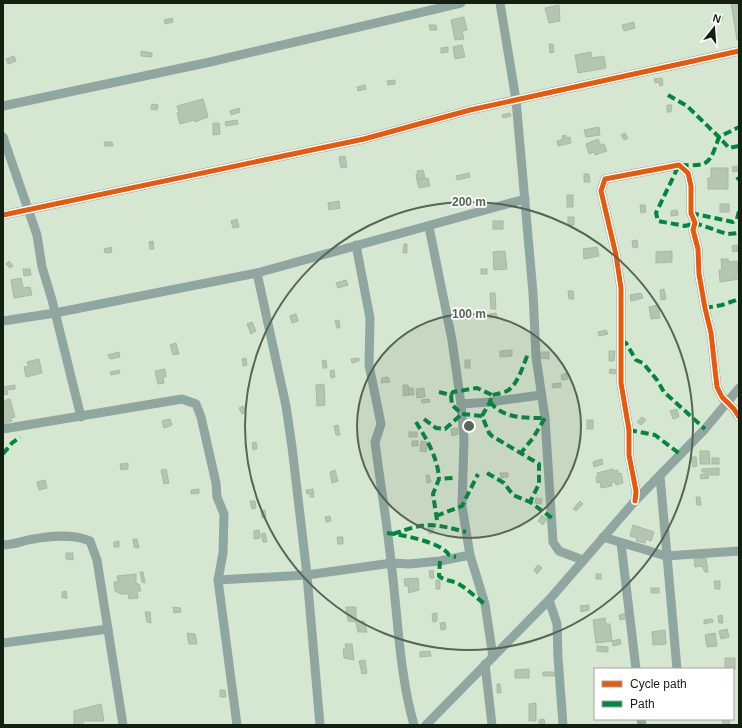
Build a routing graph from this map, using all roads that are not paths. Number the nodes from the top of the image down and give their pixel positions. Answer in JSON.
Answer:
{"nodes":[{"id":1,"x":461,"y":3,"type":"edge"},
{"id":2,"x":500,"y":3,"type":"edge"},
{"id":3,"x":739,"y":51,"type":"edge"},
{"id":4,"x":516,"y":100,"type":"junction"},
{"id":5,"x":3,"y":106,"type":"edge"},
{"id":6,"x":3,"y":137,"type":"edge"},
{"id":7,"x":525,"y":199,"type":"junction"},
{"id":8,"x":28,"y":211,"type":"junction"},
{"id":9,"x":3,"y":215,"type":"edge"},
{"id":10,"x":429,"y":227,"type":"junction"},
{"id":11,"x":356,"y":245,"type":"junction"},
{"id":12,"x":256,"y":273,"type":"junction"},
{"id":13,"x":55,"y":313,"type":"junction"},
{"id":14,"x":3,"y":321,"type":"edge"},
{"id":15,"x":739,"y":388,"type":"edge"},
{"id":16,"x":542,"y":395,"type":"junction"},
{"id":17,"x":727,"y":402,"type":"junction"},
{"id":18,"x":461,"y":404,"type":"junction"},
{"id":19,"x":81,"y":417,"type":"junction"},
{"id":20,"x":739,"y":417,"type":"edge"},
{"id":21,"x":3,"y":429,"type":"edge"},
{"id":22,"x":660,"y":476,"type":"junction"},
{"id":23,"x":634,"y":501,"type":"junction"},
{"id":24,"x":603,"y":537,"type":"junction"},
{"id":25,"x":621,"y":543,"type":"junction"},
{"id":26,"x":3,"y":545,"type":"edge"},
{"id":27,"x":739,"y":552,"type":"edge"},
{"id":28,"x":470,"y":555,"type":"junction"},
{"id":29,"x":666,"y":556,"type":"junction"},
{"id":30,"x":583,"y":560,"type":"junction"},
{"id":31,"x":392,"y":563,"type":"junction"},
{"id":32,"x":307,"y":575,"type":"junction"},
{"id":33,"x":218,"y":580,"type":"junction"},
{"id":34,"x":549,"y":600,"type":"junction"},
{"id":35,"x":108,"y":629,"type":"junction"},
{"id":36,"x":3,"y":643,"type":"edge"},
{"id":37,"x":493,"y":657,"type":"junction"},
{"id":38,"x":485,"y":664,"type":"junction"},
{"id":39,"x":636,"y":668,"type":"edge"},
{"id":40,"x":677,"y":668,"type":"edge"},
{"id":41,"x":123,"y":725,"type":"edge"},
{"id":42,"x":237,"y":725,"type":"edge"},
{"id":43,"x":320,"y":725,"type":"edge"},
{"id":44,"x":414,"y":725,"type":"edge"},
{"id":45,"x":426,"y":725,"type":"edge"},
{"id":46,"x":492,"y":725,"type":"edge"},
{"id":47,"x":563,"y":725,"type":"edge"}],
"edges":[{"from":1,"to":5,"type":"street"},
{"from":2,"to":4,"type":"street"},
{"from":3,"to":4,"type":"street"},
{"from":4,"to":7,"type":"street"},
{"from":4,"to":8,"type":"street"},
{"from":6,"to":8,"type":"street"},
{"from":7,"to":10,"type":"street"},
{"from":7,"to":16,"type":"street"},
{"from":8,"to":9,"type":"street"},
{"from":8,"to":13,"type":"street"},
{"from":10,"to":11,"type":"street"},
{"from":10,"to":18,"type":"street"},
{"from":11,"to":12,"type":"street"},
{"from":11,"to":31,"type":"street"},
{"from":12,"to":13,"type":"street"},
{"from":12,"to":32,"type":"street"},
{"from":13,"to":14,"type":"street"},
{"from":13,"to":19,"type":"street"},
{"from":15,"to":17,"type":"street"},
{"from":16,"to":18,"type":"street"},
{"from":16,"to":30,"type":"street"},
{"from":17,"to":20,"type":"street"},
{"from":17,"to":22,"type":"street"},
{"from":17,"to":23,"type":"street"},
{"from":18,"to":28,"type":"street"},
{"from":19,"to":21,"type":"street"},
{"from":19,"to":33,"type":"street"},
{"from":22,"to":23,"type":"street"},
{"from":22,"to":29,"type":"street"},
{"from":23,"to":24,"type":"street"},
{"from":24,"to":25,"type":"street"},
{"from":24,"to":30,"type":"street"},
{"from":25,"to":29,"type":"street"},
{"from":25,"to":39,"type":"street"},
{"from":26,"to":35,"type":"street"},
{"from":27,"to":29,"type":"street"},
{"from":28,"to":31,"type":"street"},
{"from":28,"to":37,"type":"street"},
{"from":29,"to":40,"type":"street"},
{"from":30,"to":34,"type":"street"},
{"from":31,"to":32,"type":"street"},
{"from":31,"to":44,"type":"street"},
{"from":32,"to":33,"type":"street"},
{"from":32,"to":43,"type":"street"},
{"from":33,"to":42,"type":"street"},
{"from":34,"to":37,"type":"street"},
{"from":34,"to":47,"type":"street"},
{"from":35,"to":36,"type":"street"},
{"from":35,"to":41,"type":"street"},
{"from":37,"to":38,"type":"street"},
{"from":38,"to":45,"type":"street"},
{"from":38,"to":46,"type":"street"}]}
